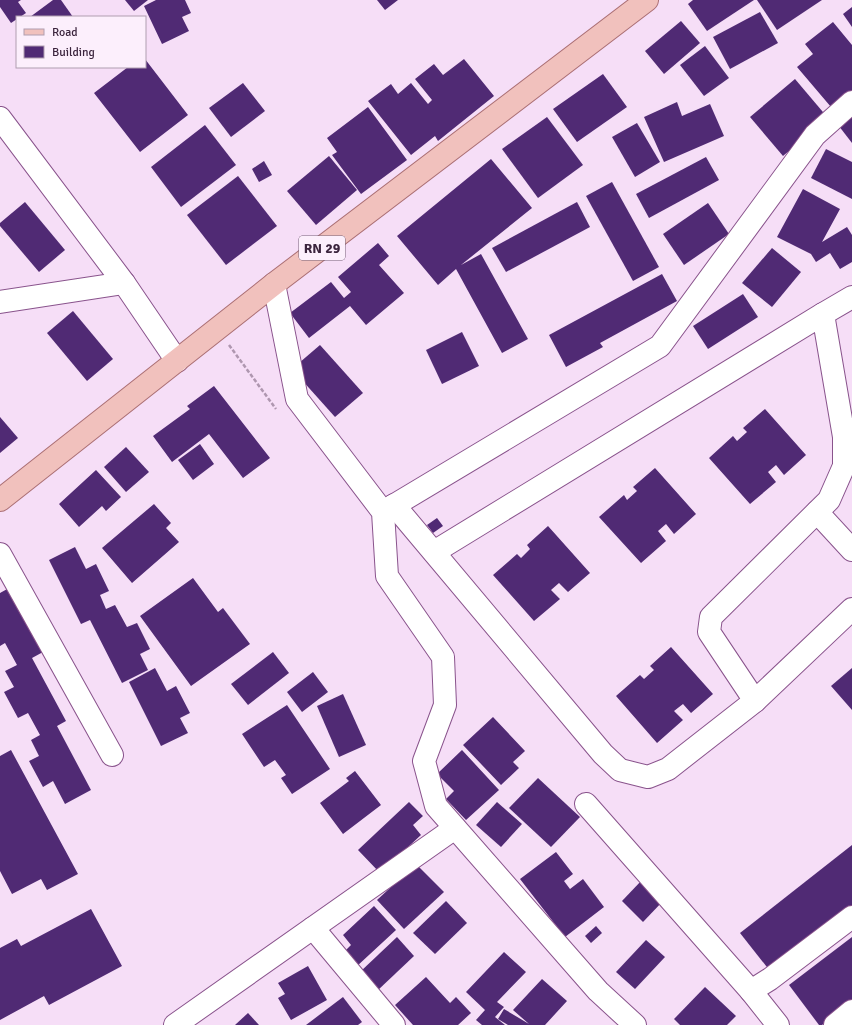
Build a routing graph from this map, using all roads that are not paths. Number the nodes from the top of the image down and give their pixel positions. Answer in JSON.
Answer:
{"nodes":[{"id":1,"x":647,"y":0,"type":"edge"},
{"id":2,"x":852,"y":102,"type":"edge"},
{"id":3,"x":0,"y":118,"type":"edge"},
{"id":4,"x":124,"y":282,"type":"junction"},
{"id":5,"x":274,"y":284,"type":"junction"},
{"id":6,"x":852,"y":297,"type":"edge"},
{"id":7,"x":0,"y":302,"type":"edge"},
{"id":8,"x":823,"y":314,"type":"junction"},
{"id":9,"x":177,"y":361,"type":"junction"},
{"id":10,"x":0,"y":500,"type":"edge"},
{"id":11,"x":389,"y":508,"type":"junction"},
{"id":12,"x":817,"y":512,"type":"junction"},
{"id":13,"x":852,"y":550,"type":"edge"},
{"id":14,"x":434,"y":552,"type":"junction"},
{"id":15,"x":0,"y":554,"type":"edge"},
{"id":16,"x":852,"y":609,"type":"edge"},
{"id":17,"x":755,"y":701,"type":"junction"},
{"id":18,"x":112,"y":755,"type":"dead end"},
{"id":19,"x":586,"y":804,"type":"dead end"},
{"id":20,"x":455,"y":828,"type":"junction"},
{"id":21,"x":852,"y":917,"type":"edge"},
{"id":22,"x":313,"y":928,"type":"junction"},
{"id":23,"x":751,"y":991,"type":"junction"},
{"id":24,"x":852,"y":1011,"type":"edge"},
{"id":25,"x":174,"y":1025,"type":"edge"},
{"id":26,"x":394,"y":1025,"type":"edge"},
{"id":27,"x":634,"y":1025,"type":"edge"},
{"id":28,"x":778,"y":1025,"type":"edge"},
{"id":29,"x":835,"y":1025,"type":"edge"}],
"edges":[{"from":1,"to":5,"type":"main road","number":"RN 29"},
{"from":2,"to":11,"type":"street"},
{"from":3,"to":4,"type":"street"},
{"from":4,"to":7,"type":"street"},
{"from":4,"to":9,"type":"street"},
{"from":5,"to":9,"type":"main road","number":"RN 29"},
{"from":5,"to":11,"type":"street"},
{"from":6,"to":8,"type":"street"},
{"from":8,"to":12,"type":"street"},
{"from":8,"to":14,"type":"street"},
{"from":9,"to":10,"type":"main road","number":"RN 29"},
{"from":11,"to":14,"type":"street"},
{"from":11,"to":20,"type":"street"},
{"from":12,"to":13,"type":"street"},
{"from":12,"to":17,"type":"street"},
{"from":14,"to":17,"type":"street"},
{"from":15,"to":18,"type":"street"},
{"from":16,"to":17,"type":"street"},
{"from":19,"to":23,"type":"street"},
{"from":20,"to":22,"type":"street"},
{"from":20,"to":27,"type":"street"},
{"from":21,"to":23,"type":"street"},
{"from":22,"to":25,"type":"street"},
{"from":22,"to":26,"type":"street"},
{"from":23,"to":28,"type":"street"},
{"from":24,"to":29,"type":"street"}]}
